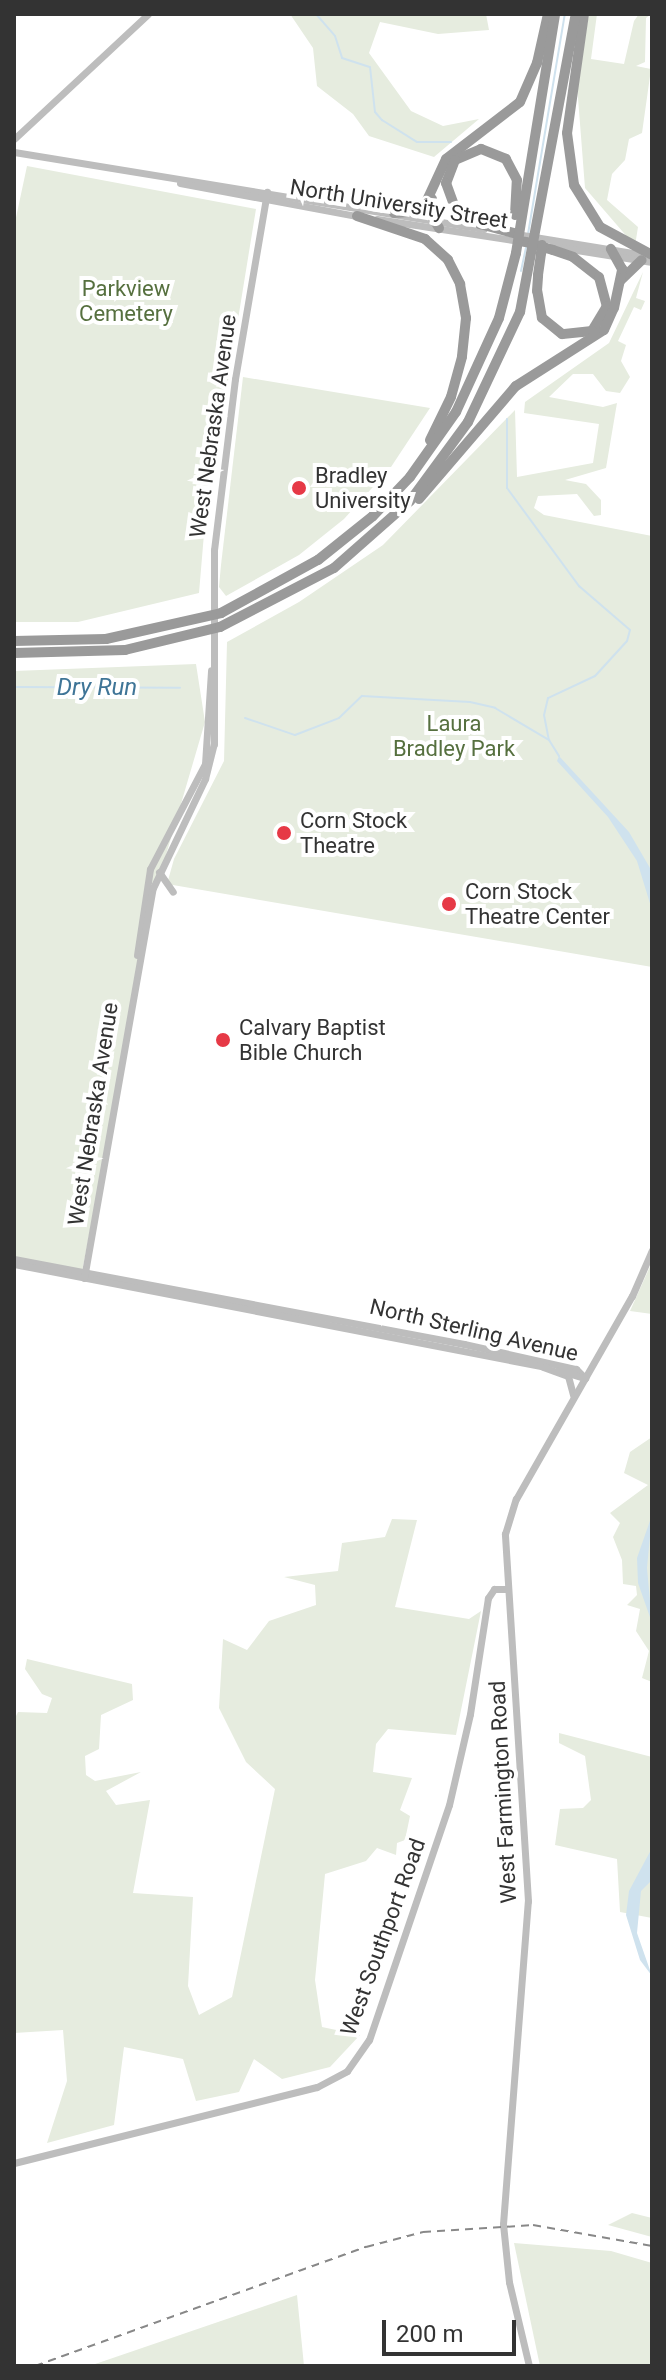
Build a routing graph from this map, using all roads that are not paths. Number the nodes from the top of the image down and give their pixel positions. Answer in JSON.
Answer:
{"nodes":[{"id":1,"x":148,"y":14,"type":"edge"},
{"id":2,"x":548,"y":14,"type":"edge"},
{"id":3,"x":555,"y":14,"type":"edge"},
{"id":4,"x":576,"y":14,"type":"edge"},
{"id":5,"x":584,"y":14,"type":"edge"},
{"id":6,"x":564,"y":85,"type":"junction"},
{"id":7,"x":14,"y":139,"type":"edge"},
{"id":8,"x":14,"y":152,"type":"edge"},
{"id":9,"x":143,"y":175,"type":"junction"},
{"id":10,"x":267,"y":192,"type":"junction"},
{"id":11,"x":432,"y":193,"type":"junction"},
{"id":12,"x":265,"y":203,"type":"junction"},
{"id":13,"x":394,"y":213,"type":"junction"},
{"id":14,"x":357,"y":216,"type":"junction"},
{"id":15,"x":436,"y":224,"type":"junction"},
{"id":16,"x":504,"y":234,"type":"junction"},
{"id":17,"x":551,"y":245,"type":"junction"},
{"id":18,"x":614,"y":253,"type":"junction"},
{"id":19,"x":649,"y":258,"type":"edge"},
{"id":20,"x":619,"y":283,"type":"junction"},
{"id":21,"x":493,"y":335,"type":"junction"},
{"id":22,"x":392,"y":520,"type":"junction"},
{"id":23,"x":337,"y":544,"type":"junction"},
{"id":24,"x":14,"y":641,"type":"edge"},
{"id":25,"x":14,"y":653,"type":"edge"},
{"id":26,"x":213,"y":666,"type":"junction"},
{"id":27,"x":158,"y":871,"type":"junction"},
{"id":28,"x":173,"y":892,"type":"dead end"},
{"id":29,"x":137,"y":955,"type":"junction"},
{"id":30,"x":652,"y":1250,"type":"edge"},
{"id":31,"x":14,"y":1262,"type":"edge"},
{"id":32,"x":84,"y":1274,"type":"junction"},
{"id":33,"x":533,"y":1365,"type":"junction"},
{"id":34,"x":585,"y":1378,"type":"junction"},
{"id":35,"x":567,"y":1411,"type":"junction"},
{"id":36,"x":507,"y":1589,"type":"junction"},
{"id":37,"x":14,"y":2163,"type":"edge"},
{"id":38,"x":529,"y":2366,"type":"edge"}],
"edges":[{"from":1,"to":7,"type":"main road"},
{"from":2,"to":11,"type":"highway"},
{"from":3,"to":21,"type":"highway"},
{"from":4,"to":6,"type":"highway"},
{"from":5,"to":19,"type":"highway"},
{"from":6,"to":17,"type":"highway"},
{"from":6,"to":22,"type":"highway"},
{"from":8,"to":9,"type":"main road","name":"North University Street"},
{"from":9,"to":10,"type":"main road","name":"North University Street"},
{"from":9,"to":12,"type":"main road","name":"North University Street"},
{"from":10,"to":12,"type":"main road","name":"West Nebraska Avenue"},
{"from":10,"to":13,"type":"main road","name":"North University Street"},
{"from":11,"to":13,"type":"highway"},
{"from":11,"to":15,"type":"highway"},
{"from":12,"to":14,"type":"main road","name":"North University Street"},
{"from":12,"to":26,"type":"main road","name":"West Nebraska Avenue"},
{"from":13,"to":15,"type":"main road","name":"North University Street"},
{"from":14,"to":15,"type":"main road","name":"North University Street"},
{"from":14,"to":23,"type":"highway"},
{"from":15,"to":16,"type":"main road","name":"North University Street"},
{"from":16,"to":17,"type":"highway"},
{"from":16,"to":21,"type":"highway"},
{"from":17,"to":18,"type":"main road"},
{"from":18,"to":19,"type":"main road"},
{"from":18,"to":20,"type":"highway"},
{"from":19,"to":20,"type":"highway"},
{"from":20,"to":22,"type":"highway"},
{"from":21,"to":23,"type":"highway"},
{"from":22,"to":25,"type":"highway"},
{"from":23,"to":24,"type":"highway"},
{"from":26,"to":27,"type":"main road","name":"West Nebraska Avenue"},
{"from":26,"to":29,"type":"main road","name":"West Nebraska Avenue"},
{"from":27,"to":28,"type":"main road"},
{"from":27,"to":29,"type":"main road","name":"West Nebraska Avenue"},
{"from":29,"to":32,"type":"main road","name":"West Nebraska Avenue"},
{"from":30,"to":34,"type":"main road","name":"West Farmington Road"},
{"from":31,"to":32,"type":"main road","name":"North Sterling Avenue"},
{"from":32,"to":33,"type":"main road","name":"North Sterling Avenue"},
{"from":32,"to":34,"type":"main road","name":"North Sterling Avenue"},
{"from":33,"to":34,"type":"main road","name":"North Sterling Avenue"},
{"from":33,"to":35,"type":"main road"},
{"from":34,"to":35,"type":"main road","name":"West Farmington Road"},
{"from":35,"to":36,"type":"main road","name":"West Farmington Road"},
{"from":36,"to":37,"type":"main road","name":"West Southport Road"},
{"from":36,"to":38,"type":"main road","name":"West Farmington Road"}]}
